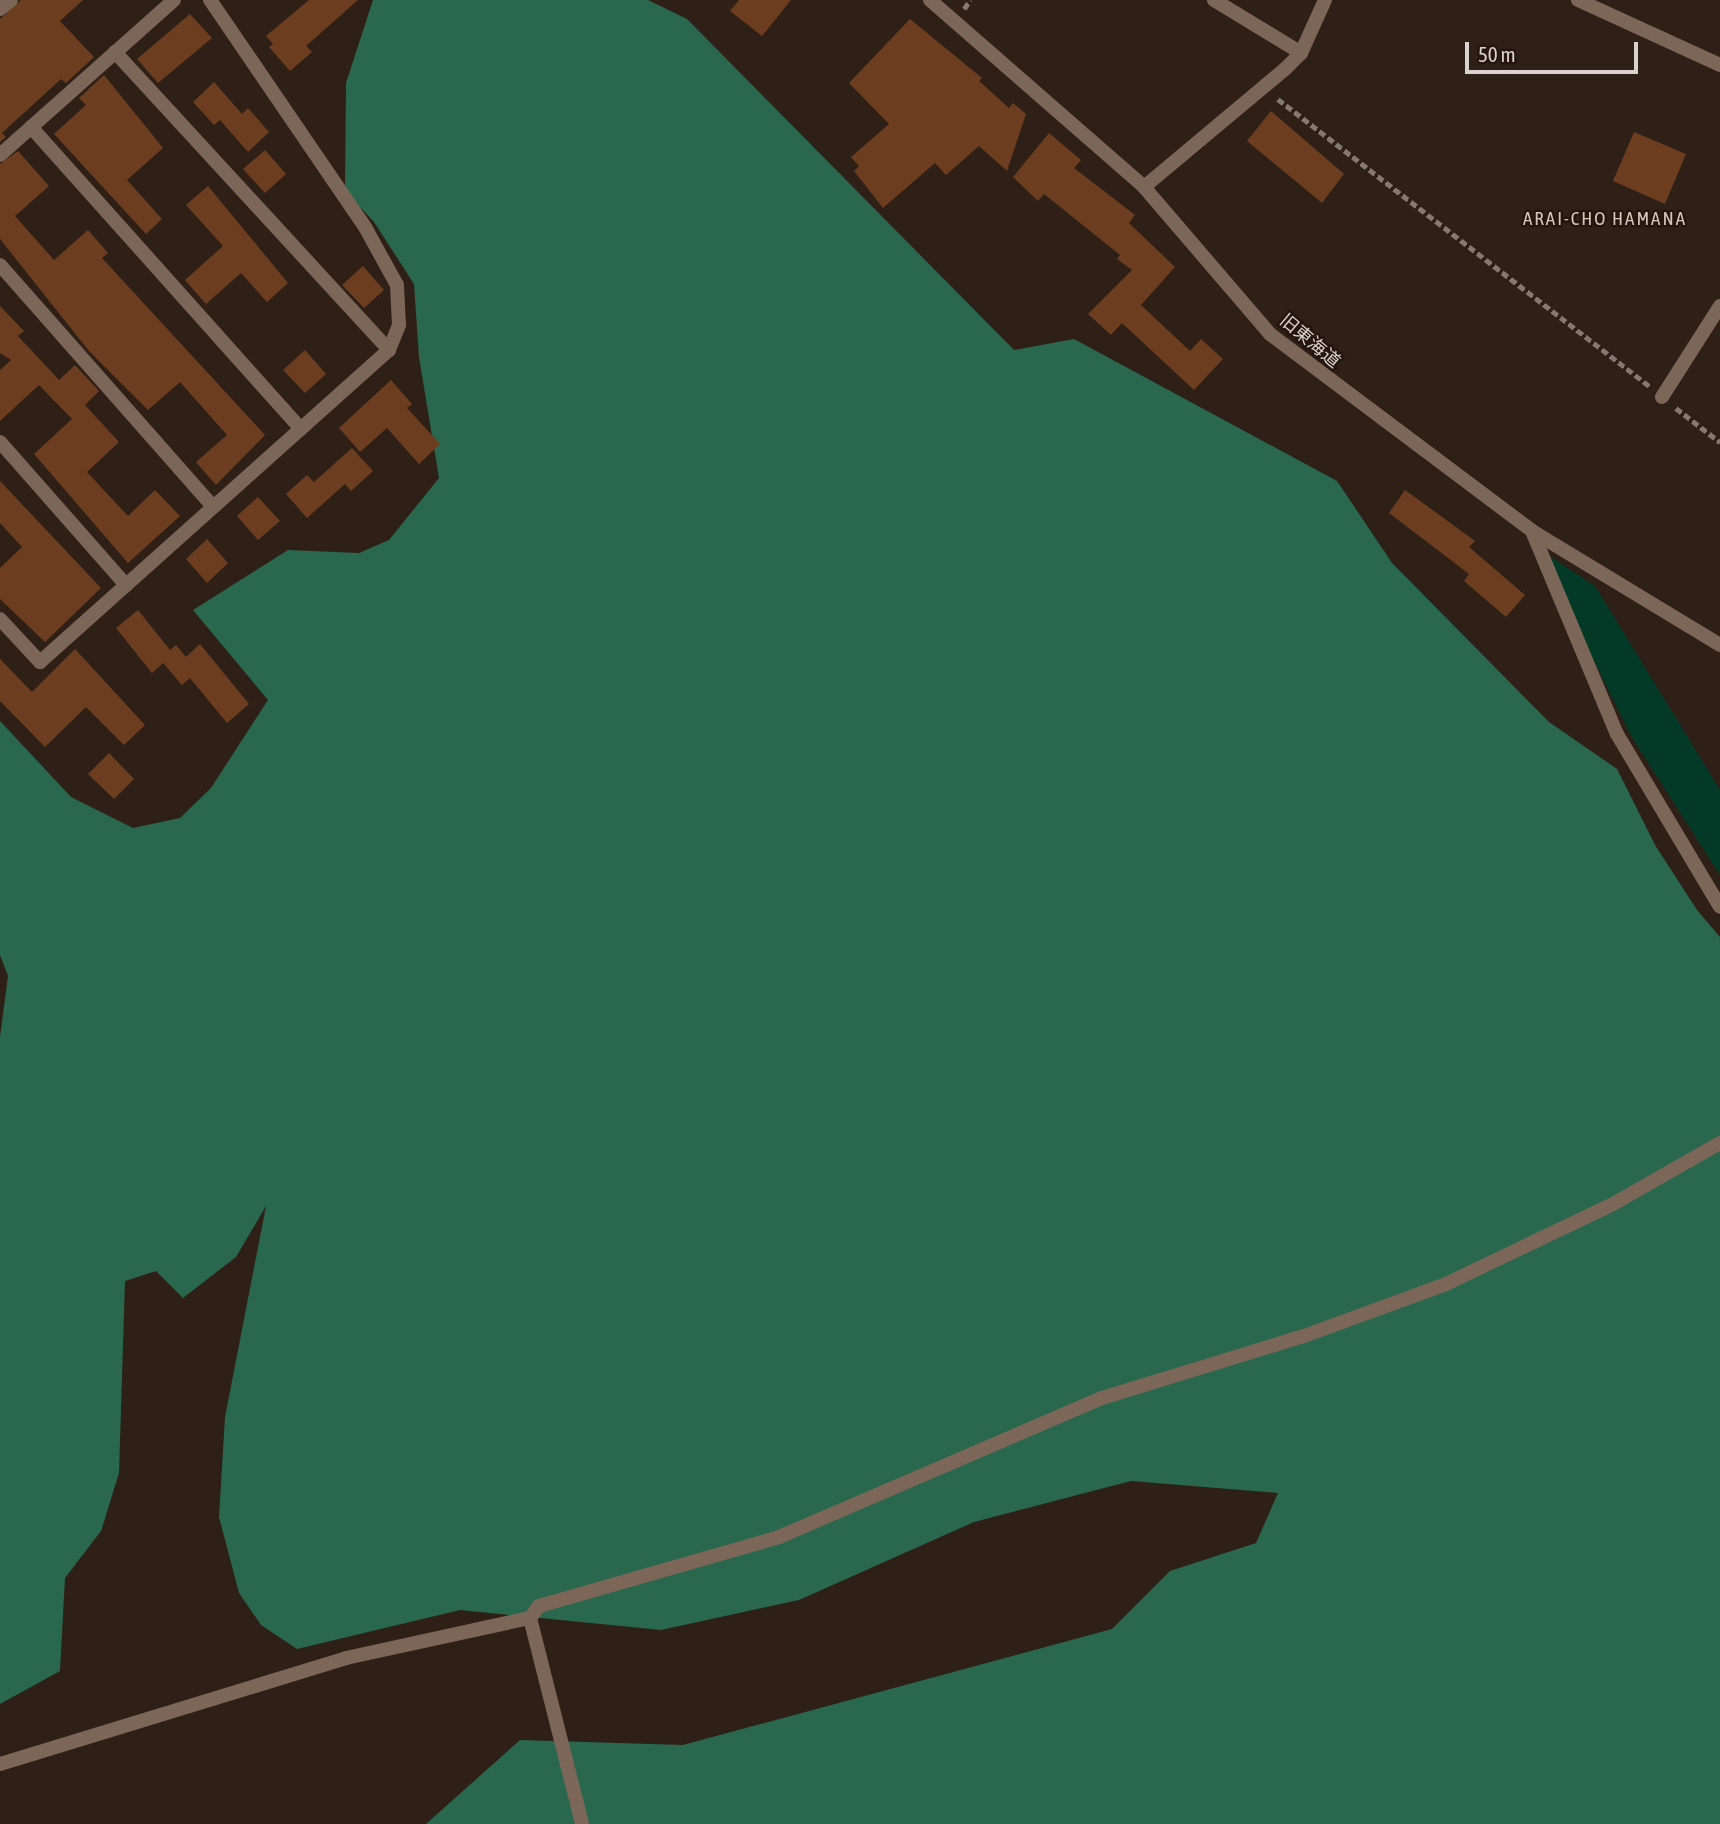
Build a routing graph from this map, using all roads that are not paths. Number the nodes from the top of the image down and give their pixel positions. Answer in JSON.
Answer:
{"nodes":[{"id":1,"x":10,"y":0,"type":"edge"},
{"id":2,"x":174,"y":0,"type":"edge"},
{"id":3,"x":210,"y":0,"type":"edge"},
{"id":4,"x":930,"y":0,"type":"edge"},
{"id":5,"x":1214,"y":0,"type":"edge"},
{"id":6,"x":1325,"y":0,"type":"edge"},
{"id":7,"x":1578,"y":0,"type":"edge"},
{"id":8,"x":0,"y":9,"type":"edge"},
{"id":9,"x":116,"y":52,"type":"junction"},
{"id":10,"x":1301,"y":53,"type":"junction"},
{"id":11,"x":1720,"y":65,"type":"edge"},
{"id":12,"x":31,"y":127,"type":"junction"},
{"id":13,"x":0,"y":155,"type":"edge"},
{"id":14,"x":1144,"y":187,"type":"junction"},
{"id":15,"x":0,"y":265,"type":"edge"},
{"id":16,"x":1720,"y":306,"type":"edge"},
{"id":17,"x":389,"y":350,"type":"junction"},
{"id":18,"x":1662,"y":397,"type":"road end"},
{"id":19,"x":301,"y":429,"type":"junction"},
{"id":20,"x":0,"y":442,"type":"edge"},
{"id":21,"x":213,"y":507,"type":"junction"},
{"id":22,"x":1532,"y":531,"type":"junction"},
{"id":23,"x":126,"y":585,"type":"junction"},
{"id":24,"x":0,"y":619,"type":"edge"},
{"id":25,"x":1720,"y":645,"type":"edge"},
{"id":26,"x":1720,"y":907,"type":"edge"},
{"id":27,"x":1720,"y":1143,"type":"edge"},
{"id":28,"x":530,"y":1618,"type":"junction"},
{"id":29,"x":0,"y":1764,"type":"edge"},
{"id":30,"x":582,"y":1824,"type":"edge"}],
"edges":[{"from":1,"to":8,"type":"street"},
{"from":2,"to":9,"type":"street"},
{"from":3,"to":17,"type":"street"},
{"from":4,"to":14,"type":"street","name":"旧東海道"},
{"from":5,"to":10,"type":"street"},
{"from":6,"to":10,"type":"street"},
{"from":7,"to":11,"type":"street"},
{"from":9,"to":12,"type":"street"},
{"from":9,"to":17,"type":"street"},
{"from":10,"to":14,"type":"street"},
{"from":12,"to":13,"type":"street"},
{"from":12,"to":19,"type":"street"},
{"from":14,"to":22,"type":"street","name":"旧東海道"},
{"from":15,"to":21,"type":"street"},
{"from":16,"to":18,"type":"street"},
{"from":17,"to":19,"type":"street"},
{"from":19,"to":21,"type":"street"},
{"from":20,"to":23,"type":"street"},
{"from":21,"to":23,"type":"street"},
{"from":22,"to":25,"type":"street","name":"旧東海道"},
{"from":22,"to":26,"type":"street"},
{"from":23,"to":24,"type":"street"},
{"from":27,"to":28,"type":"street"},
{"from":28,"to":29,"type":"street"},
{"from":28,"to":30,"type":"street"}]}
